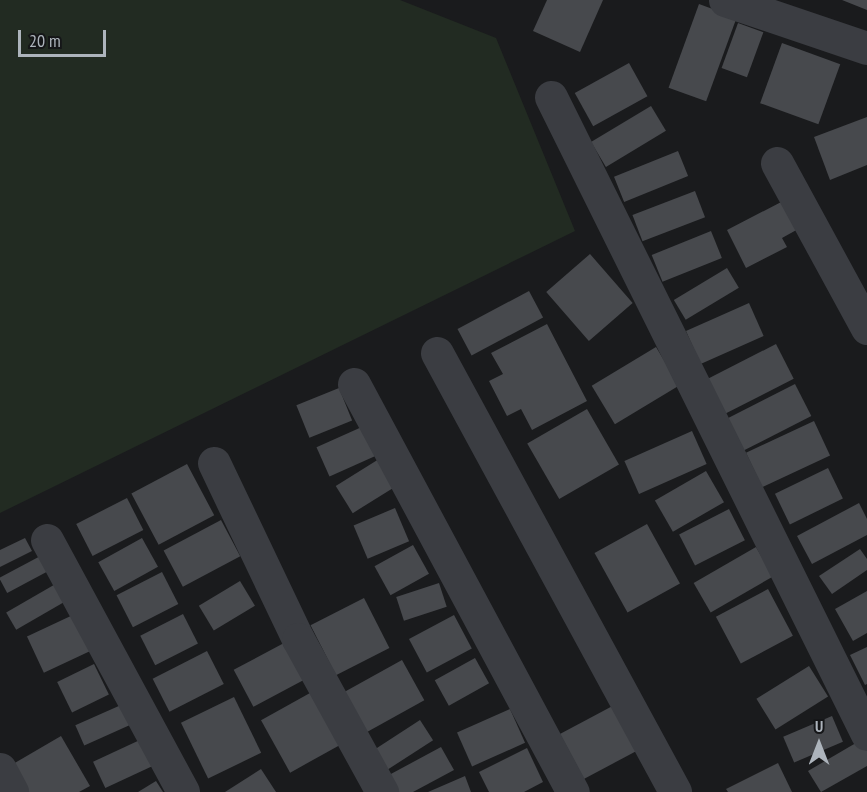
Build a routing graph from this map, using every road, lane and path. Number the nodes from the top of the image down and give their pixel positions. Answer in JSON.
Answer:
{"nodes":[{"id":1,"x":725,"y":0,"type":"edge"},
{"id":2,"x":867,"y":48,"type":"edge"},
{"id":3,"x":551,"y":97,"type":"dead end"},
{"id":4,"x":777,"y":163,"type":"dead end"},
{"id":5,"x":867,"y":328,"type":"edge"},
{"id":6,"x":437,"y":352,"type":"dead end"},
{"id":7,"x":354,"y":384,"type":"dead end"},
{"id":8,"x":214,"y":464,"type":"dead end"},
{"id":9,"x":47,"y":540,"type":"dead end"},
{"id":10,"x":867,"y":734,"type":"edge"},
{"id":11,"x":0,"y":769,"type":"edge"},
{"id":12,"x":12,"y":792,"type":"edge"},
{"id":13,"x":183,"y":792,"type":"edge"},
{"id":14,"x":382,"y":792,"type":"edge"},
{"id":15,"x":573,"y":792,"type":"edge"},
{"id":16,"x":675,"y":792,"type":"edge"}],
"edges":[{"from":1,"to":2,"type":"street"},
{"from":3,"to":10,"type":"street"},
{"from":4,"to":5,"type":"street"},
{"from":6,"to":16,"type":"street"},
{"from":7,"to":15,"type":"street"},
{"from":8,"to":14,"type":"street"},
{"from":9,"to":13,"type":"street"},
{"from":11,"to":12,"type":"street"}]}
